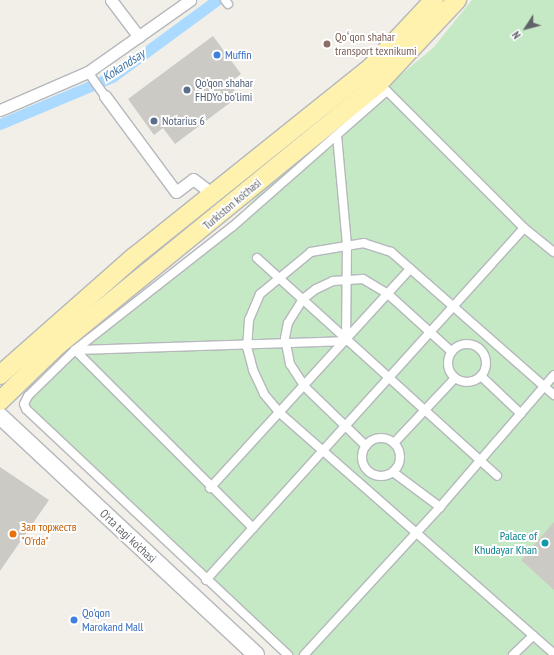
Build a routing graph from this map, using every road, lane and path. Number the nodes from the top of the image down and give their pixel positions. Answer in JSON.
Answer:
{"nodes":[{"id":1,"x":111,"y":0,"type":"edge"},
{"id":2,"x":190,"y":0,"type":"edge"},
{"id":3,"x":434,"y":0,"type":"edge"},
{"id":4,"x":457,"y":0,"type":"edge"},
{"id":5,"x":139,"y":37,"type":"junction"},
{"id":6,"x":88,"y":72,"type":"junction"},
{"id":7,"x":105,"y":96,"type":"joint"},
{"id":8,"x":0,"y":110,"type":"edge"},
{"id":9,"x":337,"y":136,"type":"junction"},
{"id":10,"x":213,"y":194,"type":"junction"},
{"id":11,"x":524,"y":228,"type":"junction"},
{"id":12,"x":347,"y":245,"type":"junction"},
{"id":13,"x":554,"y":252,"type":"edge"},
{"id":14,"x":257,"y":258,"type":"dead end"},
{"id":15,"x":410,"y":269,"type":"junction"},
{"id":16,"x":277,"y":277,"type":"junction"},
{"id":17,"x":345,"y":280,"type":"junction"},
{"id":18,"x":388,"y":294,"type":"junction"},
{"id":19,"x":303,"y":299,"type":"junction"},
{"id":20,"x":452,"y":308,"type":"junction"},
{"id":21,"x":428,"y":332,"type":"junction"},
{"id":22,"x":346,"y":341,"type":"junction"},
{"id":23,"x":287,"y":345,"type":"junction"},
{"id":24,"x":247,"y":347,"type":"junction"},
{"id":25,"x":75,"y":350,"type":"junction"},
{"id":26,"x":452,"y":352,"type":"junction"},
{"id":27,"x":0,"y":375,"type":"edge"},
{"id":28,"x":554,"y":375,"type":"edge"},
{"id":29,"x":481,"y":376,"type":"junction"},
{"id":30,"x":386,"y":378,"type":"junction"},
{"id":31,"x":455,"y":378,"type":"junction"},
{"id":32,"x":544,"y":386,"type":"junction"},
{"id":33,"x":305,"y":387,"type":"junction"},
{"id":34,"x":554,"y":395,"type":"edge"},
{"id":35,"x":0,"y":401,"type":"edge"},
{"id":36,"x":426,"y":409,"type":"junction"},
{"id":37,"x":280,"y":414,"type":"junction"},
{"id":38,"x":521,"y":414,"type":"junction"},
{"id":39,"x":0,"y":416,"type":"edge"},
{"id":40,"x":345,"y":426,"type":"junction"},
{"id":41,"x":394,"y":443,"type":"junction"},
{"id":42,"x":366,"y":446,"type":"junction"},
{"id":43,"x":324,"y":450,"type":"junction"},
{"id":44,"x":481,"y":461,"type":"junction"},
{"id":45,"x":393,"y":472,"type":"junction"},
{"id":46,"x":497,"y":476,"type":"dead end"},
{"id":47,"x":210,"y":488,"type":"junction"},
{"id":48,"x":440,"y":507,"type":"junction"},
{"id":49,"x":252,"y":528,"type":"junction"},
{"id":50,"x":416,"y":533,"type":"junction"},
{"id":51,"x":206,"y":580,"type":"junction"},
{"id":52,"x":533,"y":636,"type":"junction"},
{"id":53,"x":554,"y":654,"type":"edge"},
{"id":54,"x":256,"y":655,"type":"edge"},
{"id":55,"x":288,"y":655,"type":"edge"},
{"id":56,"x":304,"y":655,"type":"edge"},
{"id":57,"x":514,"y":655,"type":"edge"}],
"edges":[{"from":1,"to":5,"type":"street"},
{"from":2,"to":5,"type":"street"},
{"from":3,"to":10,"type":"main road","name":"Turkiston ko'chasi"},
{"from":4,"to":35,"type":"main road","name":"Turkiston ko'chasi"},
{"from":5,"to":6,"type":"street"},
{"from":6,"to":7,"type":"street"},
{"from":6,"to":8,"type":"street"},
{"from":7,"to":10,"type":"street"},
{"from":9,"to":11,"type":"street"},
{"from":9,"to":12,"type":"street"},
{"from":9,"to":25,"type":"street"},
{"from":10,"to":27,"type":"main road","name":"Turkiston ko'chasi"},
{"from":11,"to":13,"type":"street"},
{"from":11,"to":20,"type":"street"},
{"from":12,"to":15,"type":"street"},
{"from":12,"to":16,"type":"street"},
{"from":12,"to":17,"type":"street"},
{"from":14,"to":16,"type":"street"},
{"from":15,"to":18,"type":"street"},
{"from":15,"to":20,"type":"street"},
{"from":16,"to":19,"type":"street"},
{"from":16,"to":24,"type":"street"},
{"from":17,"to":18,"type":"street"},
{"from":17,"to":19,"type":"street"},
{"from":17,"to":22,"type":"street"},
{"from":18,"to":21,"type":"street"},
{"from":18,"to":22,"type":"street"},
{"from":19,"to":22,"type":"street"},
{"from":19,"to":23,"type":"street"},
{"from":20,"to":21,"type":"street"},
{"from":20,"to":32,"type":"street"},
{"from":21,"to":26,"type":"street"},
{"from":21,"to":30,"type":"street"},
{"from":22,"to":23,"type":"street"},
{"from":22,"to":30,"type":"street"},
{"from":22,"to":33,"type":"street"},
{"from":23,"to":24,"type":"street"},
{"from":23,"to":33,"type":"street"},
{"from":24,"to":25,"type":"street"},
{"from":24,"to":37,"type":"street"},
{"from":25,"to":47,"type":"street"},
{"from":25,"to":51,"type":"street"},
{"from":26,"to":29,"type":"street"},
{"from":26,"to":31,"type":"street"},
{"from":28,"to":32,"type":"street"},
{"from":29,"to":31,"type":"street"},
{"from":29,"to":38,"type":"street"},
{"from":30,"to":36,"type":"street"},
{"from":30,"to":40,"type":"street"},
{"from":31,"to":36,"type":"street"},
{"from":32,"to":34,"type":"street"},
{"from":32,"to":38,"type":"street"},
{"from":33,"to":37,"type":"street"},
{"from":33,"to":40,"type":"street"},
{"from":36,"to":41,"type":"street"},
{"from":36,"to":44,"type":"street"},
{"from":37,"to":43,"type":"street"},
{"from":37,"to":47,"type":"street"},
{"from":38,"to":44,"type":"street"},
{"from":39,"to":54,"type":"main road","name":"O'rta tagi ko'chasi"},
{"from":40,"to":42,"type":"street"},
{"from":40,"to":43,"type":"street"},
{"from":41,"to":42,"type":"street"},
{"from":41,"to":45,"type":"street"},
{"from":42,"to":45,"type":"street"},
{"from":43,"to":49,"type":"street"},
{"from":43,"to":50,"type":"street"},
{"from":44,"to":46,"type":"street"},
{"from":44,"to":48,"type":"street"},
{"from":45,"to":48,"type":"street"},
{"from":47,"to":49,"type":"street"},
{"from":48,"to":50,"type":"street"},
{"from":49,"to":51,"type":"street"},
{"from":50,"to":52,"type":"street"},
{"from":50,"to":56,"type":"street"},
{"from":51,"to":55,"type":"street"},
{"from":52,"to":53,"type":"street"},
{"from":52,"to":57,"type":"street"}]}
